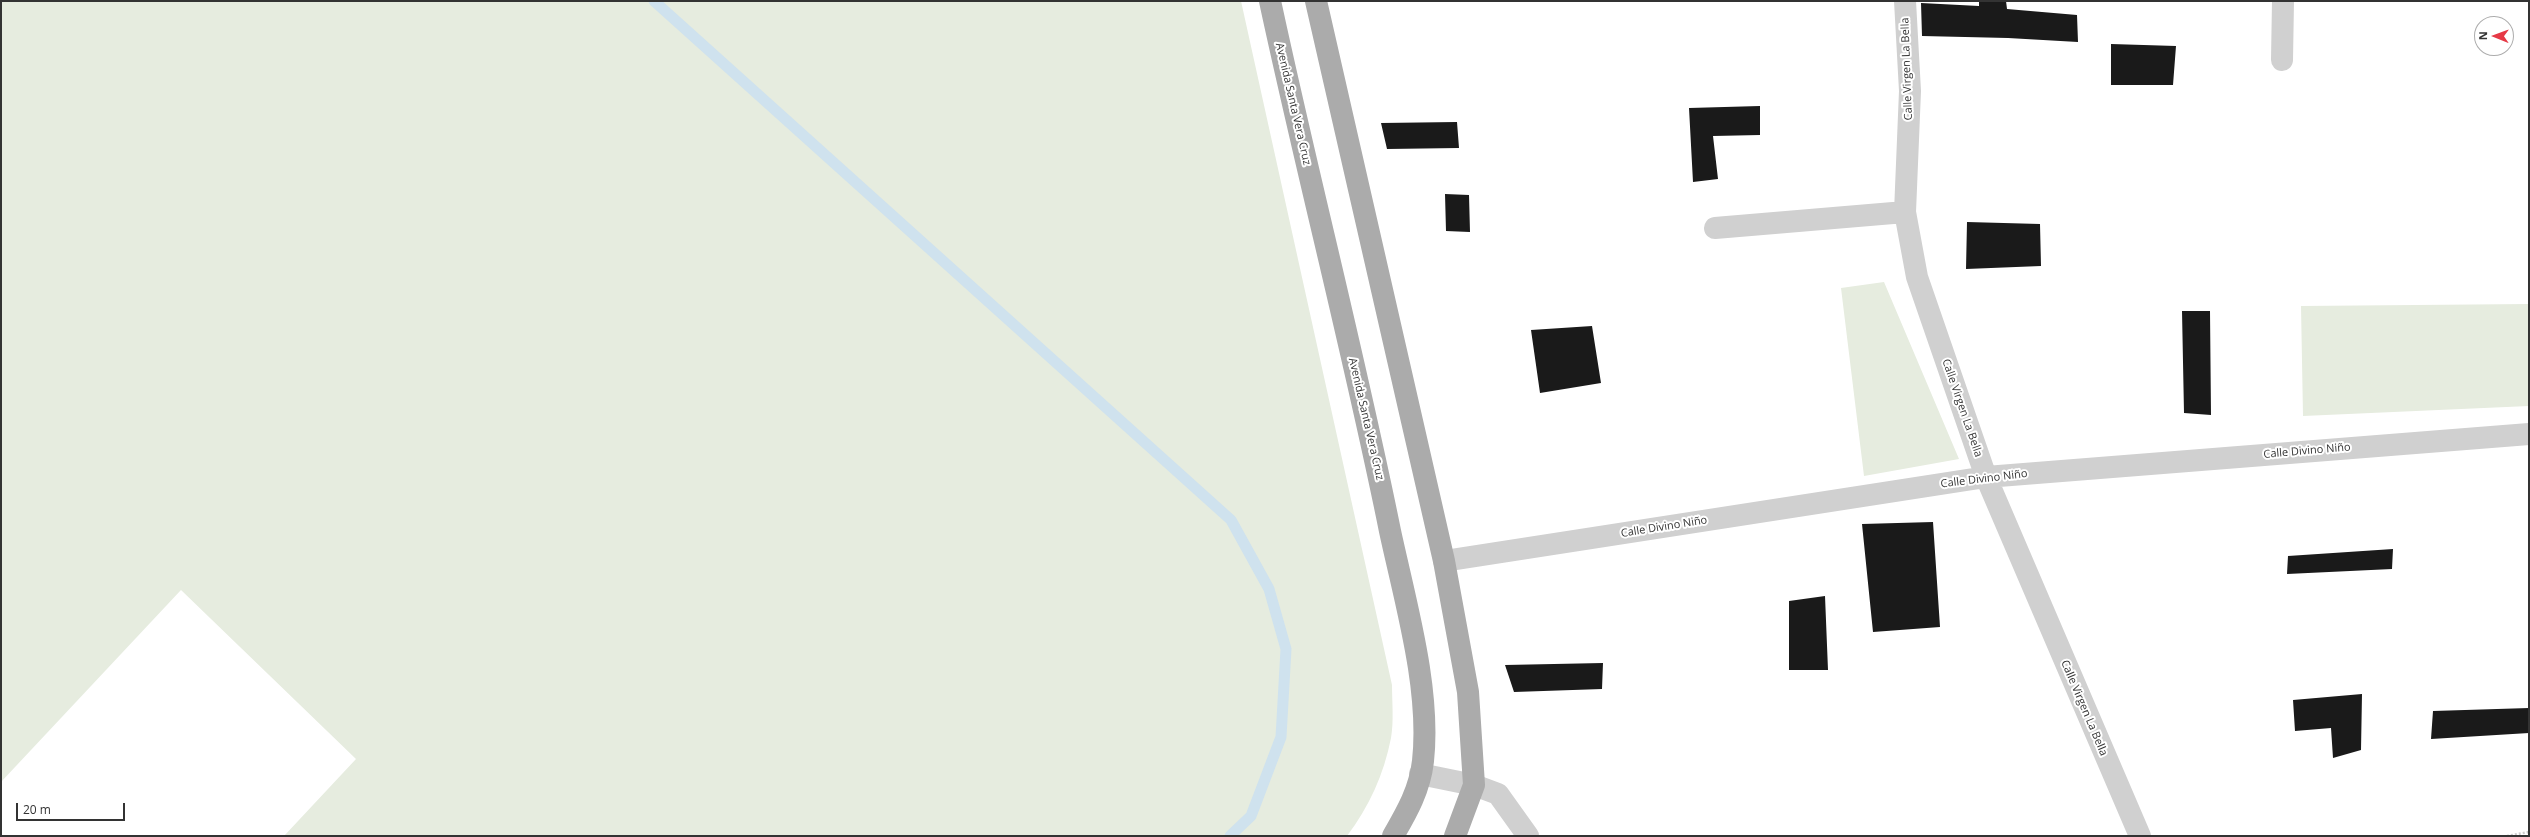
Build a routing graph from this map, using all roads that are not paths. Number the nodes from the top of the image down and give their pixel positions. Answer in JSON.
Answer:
{"nodes":[{"id":1,"x":1270,"y":1,"type":"edge"},
{"id":2,"x":1316,"y":1,"type":"edge"},
{"id":3,"x":1905,"y":1,"type":"edge"},
{"id":4,"x":2283,"y":1,"type":"edge"},
{"id":5,"x":2282,"y":60,"type":"dead end"},
{"id":6,"x":1905,"y":212,"type":"junction"},
{"id":7,"x":1715,"y":228,"type":"dead end"},
{"id":8,"x":2529,"y":434,"type":"edge"},
{"id":9,"x":1986,"y":477,"type":"junction"},
{"id":10,"x":1444,"y":561,"type":"junction"},
{"id":11,"x":1420,"y":774,"type":"junction"},
{"id":12,"x":1474,"y":785,"type":"junction"},
{"id":13,"x":1393,"y":836,"type":"edge"},
{"id":14,"x":1455,"y":836,"type":"edge"},
{"id":15,"x":1528,"y":836,"type":"edge"},
{"id":16,"x":2140,"y":836,"type":"edge"}],
"edges":[{"from":1,"to":11,"type":"main road","name":"Avenida Santa Vera Cruz"},
{"from":2,"to":10,"type":"main road"},
{"from":3,"to":6,"type":"street","name":"Calle Virgen La Bella"},
{"from":4,"to":5,"type":"street"},
{"from":6,"to":7,"type":"street"},
{"from":6,"to":9,"type":"street","name":"Calle Virgen La Bella"},
{"from":8,"to":9,"type":"street","name":"Calle Divino Niño"},
{"from":9,"to":10,"type":"street","name":"Calle Divino Niño"},
{"from":9,"to":16,"type":"street","name":"Calle Virgen La Bella"},
{"from":10,"to":12,"type":"main road"},
{"from":11,"to":12,"type":"street"},
{"from":11,"to":13,"type":"main road","name":"Avenida Santa Vera Cruz"},
{"from":12,"to":14,"type":"main road"},
{"from":12,"to":15,"type":"street"}]}
